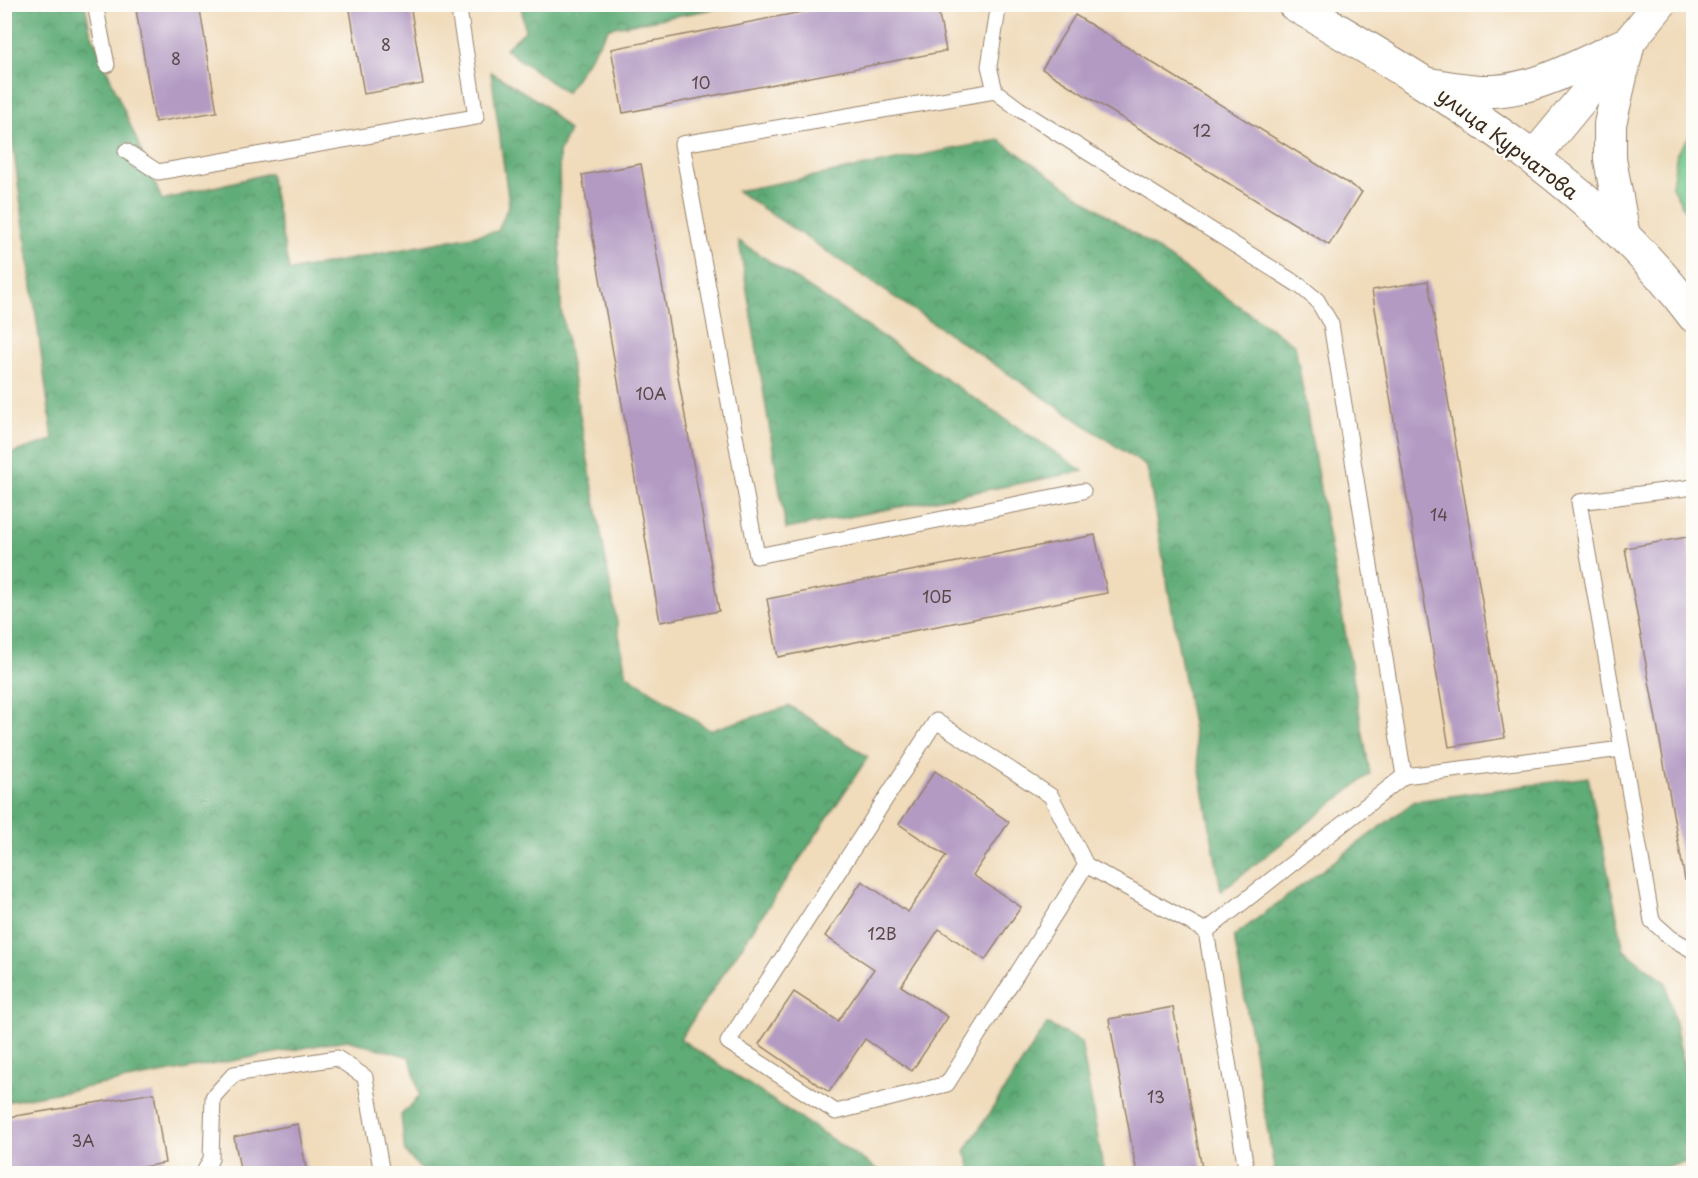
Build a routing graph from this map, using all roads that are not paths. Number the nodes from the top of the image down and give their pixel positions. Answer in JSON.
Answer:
{"nodes":[{"id":1,"x":95,"y":4,"type":"edge"},
{"id":2,"x":458,"y":4,"type":"edge"},
{"id":3,"x":999,"y":4,"type":"edge"},
{"id":4,"x":1294,"y":4,"type":"edge"},
{"id":5,"x":1660,"y":4,"type":"edge"},
{"id":6,"x":1629,"y":42,"type":"junction"},
{"id":7,"x":106,"y":64,"type":"dead end"},
{"id":8,"x":1428,"y":84,"type":"junction"},
{"id":9,"x":995,"y":91,"type":"junction"},
{"id":10,"x":126,"y":151,"type":"dead end"},
{"id":11,"x":1533,"y":158,"type":"junction"},
{"id":12,"x":1624,"y":236,"type":"junction"},
{"id":13,"x":1694,"y":316,"type":"edge"},
{"id":14,"x":1694,"y":487,"type":"edge"},
{"id":15,"x":1083,"y":491,"type":"dead end"},
{"id":16,"x":1622,"y":749,"type":"junction"},
{"id":17,"x":1404,"y":776,"type":"junction"},
{"id":18,"x":1086,"y":865,"type":"junction"},
{"id":19,"x":1206,"y":931,"type":"junction"},
{"id":20,"x":1694,"y":951,"type":"edge"},
{"id":21,"x":203,"y":1173,"type":"edge"},
{"id":22,"x":382,"y":1173,"type":"edge"},
{"id":23,"x":1247,"y":1173,"type":"edge"}],
"edges":[{"from":1,"to":7,"type":"lane"},
{"from":2,"to":10,"type":"lane"},
{"from":3,"to":9,"type":"lane"},
{"from":4,"to":8,"type":"street","name":"улица Курчатова"},
{"from":5,"to":6,"type":"street"},
{"from":6,"to":8,"type":"street"},
{"from":6,"to":11,"type":"street"},
{"from":6,"to":12,"type":"street"},
{"from":8,"to":11,"type":"street","name":"улица Курчатова"},
{"from":9,"to":15,"type":"lane"},
{"from":9,"to":17,"type":"lane"},
{"from":11,"to":12,"type":"street","name":"улица Курчатова"},
{"from":12,"to":13,"type":"street","name":"улица Курчатова"},
{"from":14,"to":16,"type":"lane"},
{"from":16,"to":17,"type":"lane"},
{"from":16,"to":20,"type":"lane"},
{"from":17,"to":19,"type":"lane"},
{"from":18,"to":18,"type":"lane"},
{"from":18,"to":19,"type":"lane"},
{"from":19,"to":23,"type":"lane"},
{"from":21,"to":22,"type":"lane"}]}
